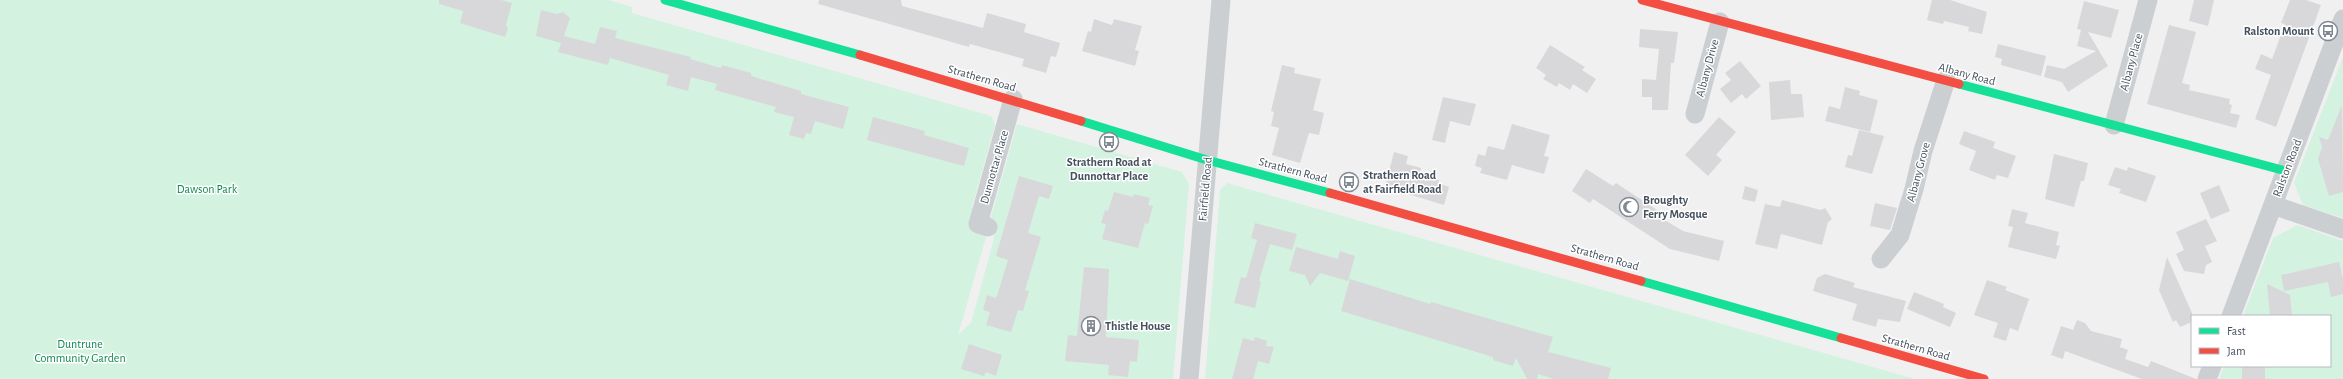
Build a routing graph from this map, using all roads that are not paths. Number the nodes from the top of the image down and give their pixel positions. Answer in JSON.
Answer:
{"nodes":[{"id":1,"x":665,"y":0,"type":"edge"},
{"id":2,"x":1221,"y":0,"type":"edge"},
{"id":3,"x":1642,"y":0,"type":"edge"},
{"id":4,"x":2148,"y":0,"type":"edge"},
{"id":5,"x":2343,"y":19,"type":"edge"},
{"id":6,"x":1720,"y":22,"type":"junction"},
{"id":7,"x":1946,"y":80,"type":"junction"},
{"id":8,"x":1013,"y":99,"type":"junction"},
{"id":9,"x":1695,"y":114,"type":"dead end"},
{"id":10,"x":2114,"y":125,"type":"junction"},
{"id":11,"x":1207,"y":160,"type":"junction"},
{"id":12,"x":2286,"y":171,"type":"junction"},
{"id":13,"x":2273,"y":205,"type":"junction"},
{"id":14,"x":988,"y":227,"type":"dead end"},
{"id":15,"x":2343,"y":229,"type":"edge"},
{"id":16,"x":1881,"y":259,"type":"dead end"},
{"id":17,"x":2231,"y":315,"type":"edge"},
{"id":18,"x":2212,"y":367,"type":"edge"},
{"id":19,"x":1189,"y":379,"type":"edge"},
{"id":20,"x":1984,"y":379,"type":"edge"},
{"id":21,"x":2207,"y":379,"type":"edge"}],
"edges":[{"from":1,"to":8,"type":"street","name":"Strathern Road"},
{"from":2,"to":11,"type":"street","name":"Fairfield Road"},
{"from":3,"to":6,"type":"street","name":"Albany Road"},
{"from":4,"to":10,"type":"street","name":"Albany Place"},
{"from":5,"to":12,"type":"street","name":"Ralston Road"},
{"from":6,"to":7,"type":"street","name":"Albany Road"},
{"from":6,"to":9,"type":"street","name":"Albany Drive"},
{"from":7,"to":10,"type":"street","name":"Albany Road"},
{"from":7,"to":16,"type":"street","name":"Albany Grove"},
{"from":8,"to":11,"type":"street","name":"Strathern Road"},
{"from":8,"to":14,"type":"street","name":"Dunnottar Place"},
{"from":10,"to":12,"type":"street","name":"Albany Road"},
{"from":11,"to":19,"type":"street","name":"Fairfield Road"},
{"from":11,"to":20,"type":"street","name":"Strathern Road"},
{"from":12,"to":13,"type":"street","name":"Ralston Road"},
{"from":13,"to":15,"type":"street"},
{"from":13,"to":17,"type":"street","name":"Ralston Road"},
{"from":18,"to":21,"type":"street"}]}
